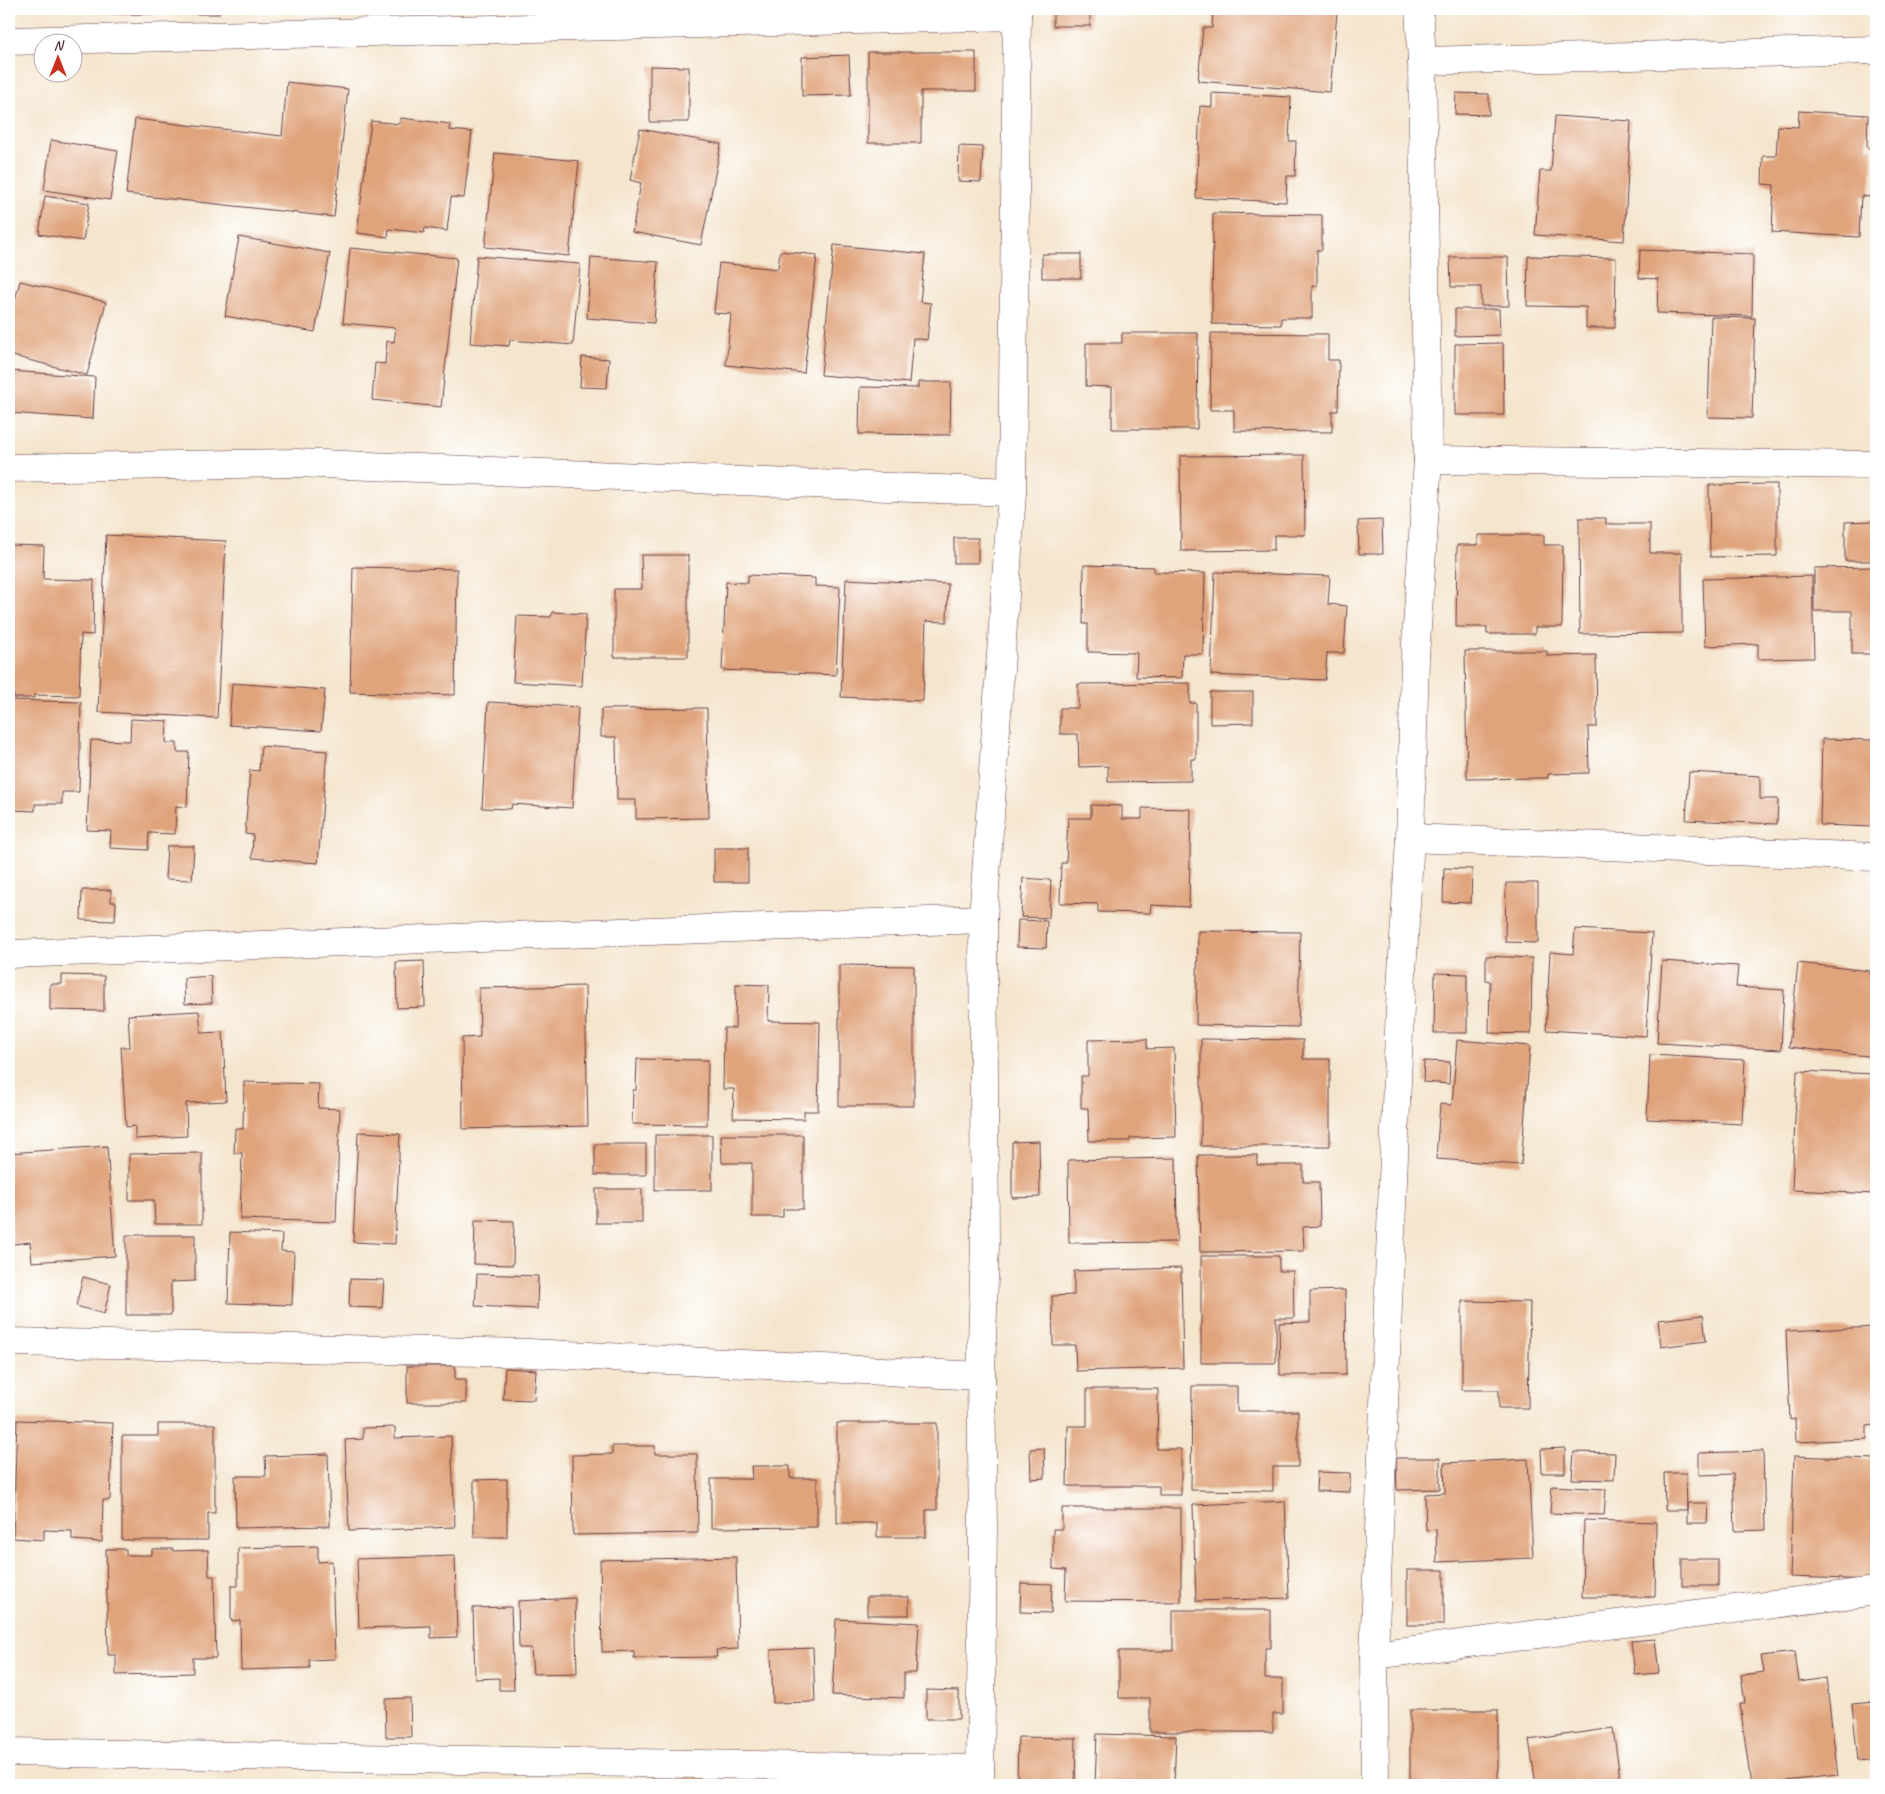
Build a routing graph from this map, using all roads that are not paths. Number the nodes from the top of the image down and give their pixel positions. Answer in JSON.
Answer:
{"nodes":[{"id":1,"x":1419,"y":9,"type":"edge"},
{"id":2,"x":1017,"y":13,"type":"edge"},
{"id":3,"x":9,"y":41,"type":"edge"},
{"id":4,"x":1876,"y":50,"type":"edge"},
{"id":5,"x":1422,"y":61,"type":"junction"},
{"id":6,"x":1428,"y":460,"type":"junction"},
{"id":7,"x":1876,"y":465,"type":"edge"},
{"id":8,"x":9,"y":468,"type":"edge"},
{"id":9,"x":1012,"y":492,"type":"junction"},
{"id":10,"x":1410,"y":838,"type":"junction"},
{"id":11,"x":1876,"y":857,"type":"edge"},
{"id":12,"x":983,"y":919,"type":"junction"},
{"id":13,"x":9,"y":954,"type":"edge"},
{"id":14,"x":9,"y":1342,"type":"edge"},
{"id":15,"x":981,"y":1376,"type":"junction"},
{"id":16,"x":1876,"y":1591,"type":"edge"},
{"id":17,"x":1374,"y":1655,"type":"junction"},
{"id":18,"x":9,"y":1752,"type":"edge"},
{"id":19,"x":980,"y":1777,"type":"edge"},
{"id":20,"x":1375,"y":1785,"type":"edge"}],
"edges":[{"from":1,"to":5,"type":"street"},
{"from":2,"to":3,"type":"street"},
{"from":2,"to":9,"type":"street"},
{"from":4,"to":5,"type":"street"},
{"from":5,"to":6,"type":"street"},
{"from":6,"to":7,"type":"street"},
{"from":6,"to":10,"type":"street"},
{"from":8,"to":9,"type":"street"},
{"from":9,"to":12,"type":"street"},
{"from":10,"to":11,"type":"street"},
{"from":10,"to":17,"type":"street"},
{"from":12,"to":13,"type":"street"},
{"from":12,"to":15,"type":"street"},
{"from":14,"to":15,"type":"street"},
{"from":15,"to":19,"type":"street"},
{"from":16,"to":17,"type":"street"},
{"from":17,"to":20,"type":"street"},
{"from":18,"to":19,"type":"street"}]}
